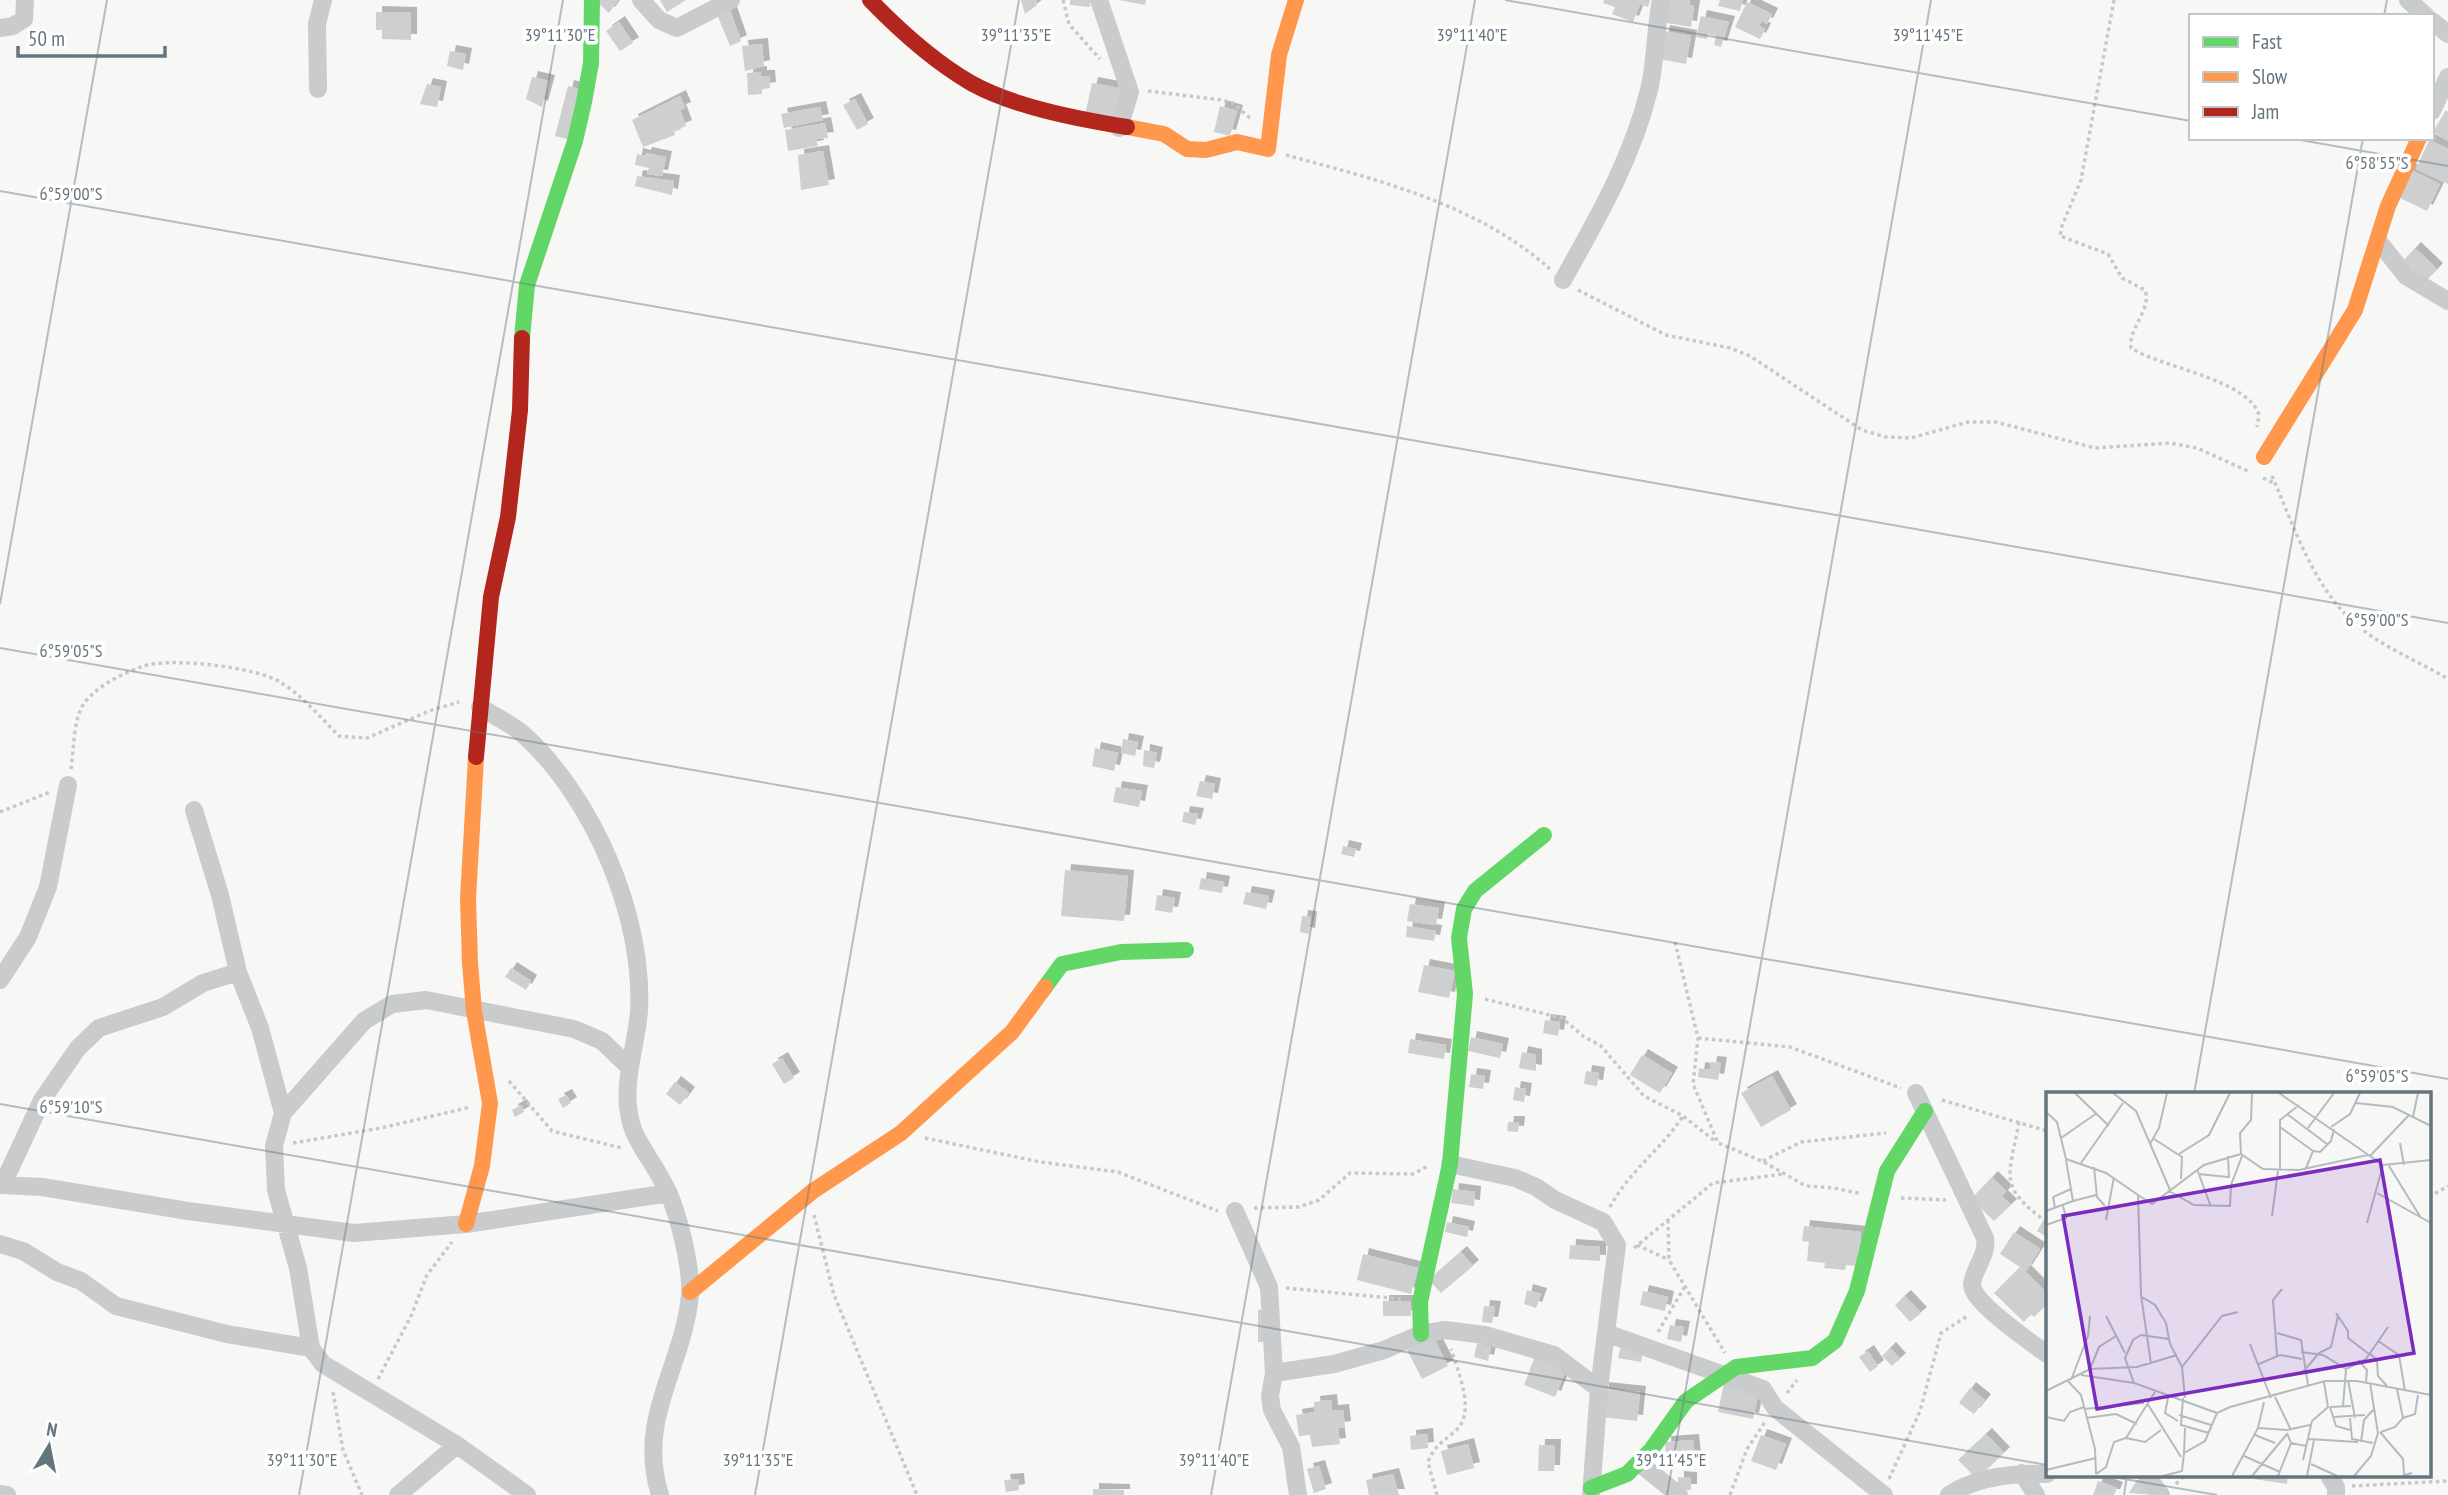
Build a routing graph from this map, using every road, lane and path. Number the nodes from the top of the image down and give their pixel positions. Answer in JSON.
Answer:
{"nodes":[{"id":1,"x":25,"y":0,"type":"edge"},
{"id":2,"x":323,"y":0,"type":"edge"},
{"id":3,"x":592,"y":0,"type":"edge"},
{"id":4,"x":641,"y":0,"type":"edge"},
{"id":5,"x":731,"y":0,"type":"edge"},
{"id":6,"x":870,"y":0,"type":"edge"},
{"id":7,"x":1063,"y":0,"type":"edge"},
{"id":8,"x":1099,"y":0,"type":"edge"},
{"id":9,"x":1296,"y":0,"type":"edge"},
{"id":10,"x":1661,"y":0,"type":"edge"},
{"id":11,"x":2114,"y":0,"type":"edge"},
{"id":12,"x":2409,"y":0,"type":"edge"},
{"id":13,"x":2424,"y":14,"type":"edge"},
{"id":14,"x":2434,"y":23,"type":"edge"},
{"id":15,"x":0,"y":28,"type":"edge"},
{"id":16,"x":2448,"y":34,"type":"edge"},
{"id":17,"x":2448,"y":78,"type":"edge"},
{"id":18,"x":1126,"y":83,"type":"junction"},
{"id":19,"x":318,"y":89,"type":"dead end"},
{"id":20,"x":2434,"y":107,"type":"edge"},
{"id":21,"x":1119,"y":128,"type":"junction"},
{"id":22,"x":1271,"y":129,"type":"junction"},
{"id":23,"x":2418,"y":140,"type":"edge"},
{"id":24,"x":1268,"y":149,"type":"junction"},
{"id":25,"x":2379,"y":242,"type":"junction"},
{"id":26,"x":1563,"y":280,"type":"junction"},
{"id":27,"x":2448,"y":301,"type":"edge"},
{"id":28,"x":2264,"y":457,"type":"junction"},
{"id":29,"x":2276,"y":484,"type":"junction"},
{"id":30,"x":2448,"y":679,"type":"edge"},
{"id":31,"x":480,"y":702,"type":"junction"},
{"id":32,"x":68,"y":785,"type":"junction"},
{"id":33,"x":194,"y":810,"type":"dead end"},
{"id":34,"x":0,"y":812,"type":"edge"},
{"id":35,"x":1544,"y":835,"type":"dead end"},
{"id":36,"x":1675,"y":942,"type":"dead end"},
{"id":37,"x":1186,"y":950,"type":"dead end"},
{"id":38,"x":238,"y":972,"type":"junction"},
{"id":39,"x":0,"y":979,"type":"edge"},
{"id":40,"x":1465,"y":994,"type":"junction"},
{"id":41,"x":474,"y":1011,"type":"junction"},
{"id":42,"x":1698,"y":1038,"type":"junction"},
{"id":43,"x":485,"y":1062,"type":"junction"},
{"id":44,"x":628,"y":1066,"type":"junction"},
{"id":45,"x":1916,"y":1093,"type":"junction"},
{"id":46,"x":490,"y":1103,"type":"junction"},
{"id":47,"x":1925,"y":1111,"type":"junction"},
{"id":48,"x":282,"y":1113,"type":"junction"},
{"id":49,"x":1683,"y":1116,"type":"junction"},
{"id":50,"x":2019,"y":1122,"type":"junction"},
{"id":51,"x":1913,"y":1129,"type":"junction"},
{"id":52,"x":2046,"y":1131,"type":"edge"},
{"id":53,"x":901,"y":1133,"type":"junction"},
{"id":54,"x":1718,"y":1143,"type":"junction"},
{"id":55,"x":274,"y":1146,"type":"junction"},
{"id":56,"x":647,"y":1152,"type":"junction"},
{"id":57,"x":1762,"y":1161,"type":"junction"},
{"id":58,"x":1450,"y":1164,"type":"junction"},
{"id":59,"x":1785,"y":1174,"type":"junction"},
{"id":60,"x":1,"y":1184,"type":"edge"},
{"id":61,"x":2448,"y":1186,"type":"edge"},
{"id":62,"x":813,"y":1191,"type":"junction"},
{"id":63,"x":669,"y":1193,"type":"junction"},
{"id":64,"x":2430,"y":1196,"type":"edge"},
{"id":65,"x":1878,"y":1197,"type":"junction"},
{"id":66,"x":1965,"y":1201,"type":"junction"},
{"id":67,"x":1235,"y":1211,"type":"junction"},
{"id":68,"x":1668,"y":1220,"type":"junction"},
{"id":69,"x":2046,"y":1221,"type":"edge"},
{"id":70,"x":284,"y":1222,"type":"junction"},
{"id":71,"x":1603,"y":1222,"type":"junction"},
{"id":72,"x":463,"y":1225,"type":"junction"},
{"id":73,"x":0,"y":1244,"type":"edge"},
{"id":74,"x":1637,"y":1245,"type":"junction"},
{"id":75,"x":1669,"y":1260,"type":"junction"},
{"id":76,"x":1615,"y":1267,"type":"junction"},
{"id":77,"x":1269,"y":1287,"type":"junction"},
{"id":78,"x":1684,"y":1288,"type":"junction"},
{"id":79,"x":690,"y":1292,"type":"junction"},
{"id":80,"x":1420,"y":1302,"type":"junction"},
{"id":81,"x":1987,"y":1307,"type":"junction"},
{"id":82,"x":1445,"y":1330,"type":"junction"},
{"id":83,"x":1606,"y":1333,"type":"junction"},
{"id":84,"x":1421,"y":1334,"type":"junction"},
{"id":85,"x":311,"y":1348,"type":"junction"},
{"id":86,"x":1648,"y":1348,"type":"junction"},
{"id":87,"x":2046,"y":1353,"type":"edge"},
{"id":88,"x":323,"y":1364,"type":"junction"},
{"id":89,"x":1730,"y":1372,"type":"junction"},
{"id":90,"x":1274,"y":1373,"type":"junction"},
{"id":91,"x":1599,"y":1389,"type":"junction"},
{"id":92,"x":370,"y":1393,"type":"junction"},
{"id":93,"x":1775,"y":1408,"type":"junction"},
{"id":94,"x":457,"y":1445,"type":"junction"},
{"id":95,"x":1639,"y":1463,"type":"junction"},
{"id":96,"x":2022,"y":1473,"type":"junction"},
{"id":97,"x":2046,"y":1474,"type":"edge"},
{"id":98,"x":2148,"y":1478,"type":"edge"},
{"id":99,"x":2448,"y":1481,"type":"edge"},
{"id":100,"x":2334,"y":1486,"type":"edge"},
{"id":101,"x":1591,"y":1492,"type":"edge"},
{"id":102,"x":0,"y":1494,"type":"edge"},
{"id":103,"x":1883,"y":1494,"type":"edge"},
{"id":104,"x":7,"y":1495,"type":"edge"},
{"id":105,"x":362,"y":1495,"type":"edge"},
{"id":106,"x":398,"y":1495,"type":"edge"},
{"id":107,"x":527,"y":1495,"type":"edge"},
{"id":108,"x":660,"y":1495,"type":"edge"},
{"id":109,"x":917,"y":1495,"type":"edge"},
{"id":110,"x":1298,"y":1495,"type":"edge"},
{"id":111,"x":1437,"y":1495,"type":"edge"},
{"id":112,"x":1679,"y":1495,"type":"edge"},
{"id":113,"x":1730,"y":1495,"type":"edge"},
{"id":114,"x":1949,"y":1495,"type":"edge"},
{"id":115,"x":2036,"y":1495,"type":"edge"},
{"id":116,"x":2161,"y":1495,"type":"edge"}],
"edges":[{"from":1,"to":15,"type":"street"},
{"from":2,"to":19,"type":"street"},
{"from":3,"to":31,"type":"street"},
{"from":4,"to":5,"type":"street"},
{"from":6,"to":21,"type":"street"},
{"from":7,"to":18,"type":"path"},
{"from":8,"to":18,"type":"street"},
{"from":9,"to":22,"type":"street"},
{"from":10,"to":26,"type":"street"},
{"from":11,"to":28,"type":"path"},
{"from":12,"to":13,"type":"street"},
{"from":14,"to":16,"type":"street"},
{"from":17,"to":20,"type":"street"},
{"from":18,"to":21,"type":"street"},
{"from":18,"to":22,"type":"path"},
{"from":21,"to":24,"type":"street"},
{"from":22,"to":24,"type":"street"},
{"from":23,"to":25,"type":"street"},
{"from":24,"to":26,"type":"path"},
{"from":25,"to":27,"type":"street"},
{"from":25,"to":28,"type":"street"},
{"from":26,"to":29,"type":"path"},
{"from":28,"to":29,"type":"path"},
{"from":29,"to":30,"type":"path"},
{"from":31,"to":32,"type":"path"},
{"from":31,"to":41,"type":"street"},
{"from":31,"to":44,"type":"street"},
{"from":32,"to":34,"type":"path"},
{"from":32,"to":39,"type":"street"},
{"from":33,"to":38,"type":"street"},
{"from":35,"to":40,"type":"street"},
{"from":36,"to":42,"type":"path"},
{"from":37,"to":53,"type":"street"},
{"from":38,"to":48,"type":"street"},
{"from":38,"to":60,"type":"street"},
{"from":40,"to":49,"type":"path"},
{"from":40,"to":58,"type":"street"},
{"from":41,"to":43,"type":"street"},
{"from":41,"to":44,"type":"street"},
{"from":41,"to":48,"type":"street"},
{"from":42,"to":45,"type":"path"},
{"from":42,"to":54,"type":"path"},
{"from":43,"to":46,"type":"street"},
{"from":43,"to":56,"type":"path"},
{"from":44,"to":56,"type":"street"},
{"from":45,"to":47,"type":"street"},
{"from":45,"to":50,"type":"path"},
{"from":46,"to":55,"type":"path"},
{"from":46,"to":72,"type":"street"},
{"from":47,"to":51,"type":"street"},
{"from":47,"to":66,"type":"street"},
{"from":48,"to":55,"type":"street"},
{"from":49,"to":54,"type":"path"},
{"from":49,"to":71,"type":"path"},
{"from":50,"to":52,"type":"path"},
{"from":50,"to":69,"type":"path"},
{"from":51,"to":57,"type":"path"},
{"from":51,"to":65,"type":"street"},
{"from":53,"to":62,"type":"street"},
{"from":53,"to":67,"type":"path"},
{"from":54,"to":57,"type":"path"},
{"from":55,"to":70,"type":"street"},
{"from":56,"to":63,"type":"street"},
{"from":57,"to":59,"type":"path"},
{"from":58,"to":67,"type":"path"},
{"from":58,"to":71,"type":"street"},
{"from":58,"to":80,"type":"street"},
{"from":59,"to":65,"type":"path"},
{"from":59,"to":68,"type":"path"},
{"from":60,"to":70,"type":"street"},
{"from":61,"to":64,"type":"path"},
{"from":62,"to":79,"type":"street"},
{"from":62,"to":109,"type":"path"},
{"from":63,"to":72,"type":"street"},
{"from":63,"to":79,"type":"street"},
{"from":65,"to":66,"type":"path"},
{"from":65,"to":89,"type":"street"},
{"from":66,"to":81,"type":"street"},
{"from":67,"to":77,"type":"street"},
{"from":68,"to":74,"type":"path"},
{"from":68,"to":75,"type":"path"},
{"from":70,"to":72,"type":"street"},
{"from":70,"to":85,"type":"street"},
{"from":71,"to":76,"type":"street"},
{"from":72,"to":92,"type":"path"},
{"from":73,"to":85,"type":"street"},
{"from":74,"to":75,"type":"path"},
{"from":74,"to":76,"type":"path"},
{"from":75,"to":78,"type":"path"},
{"from":76,"to":83,"type":"street"},
{"from":77,"to":80,"type":"path"},
{"from":77,"to":90,"type":"street"},
{"from":78,"to":86,"type":"path"},
{"from":78,"to":89,"type":"path"},
{"from":79,"to":108,"type":"street"},
{"from":80,"to":84,"type":"street"},
{"from":81,"to":87,"type":"street"},
{"from":81,"to":103,"type":"path"},
{"from":82,"to":84,"type":"street"},
{"from":82,"to":91,"type":"street"},
{"from":82,"to":111,"type":"path"},
{"from":83,"to":86,"type":"street"},
{"from":83,"to":91,"type":"street"},
{"from":84,"to":90,"type":"street"},
{"from":85,"to":88,"type":"street"},
{"from":86,"to":89,"type":"street"},
{"from":88,"to":92,"type":"street"},
{"from":88,"to":105,"type":"path"},
{"from":89,"to":93,"type":"street"},
{"from":89,"to":95,"type":"street"},
{"from":90,"to":110,"type":"street"},
{"from":91,"to":101,"type":"street"},
{"from":92,"to":94,"type":"street"},
{"from":93,"to":103,"type":"street"},
{"from":93,"to":113,"type":"path"},
{"from":94,"to":106,"type":"street"},
{"from":94,"to":107,"type":"street"},
{"from":95,"to":101,"type":"street"},
{"from":95,"to":112,"type":"street"},
{"from":96,"to":97,"type":"street"},
{"from":96,"to":114,"type":"street"},
{"from":96,"to":115,"type":"street"},
{"from":98,"to":116,"type":"street"},
{"from":99,"to":100,"type":"path"},
{"from":102,"to":104,"type":"street"}]}
